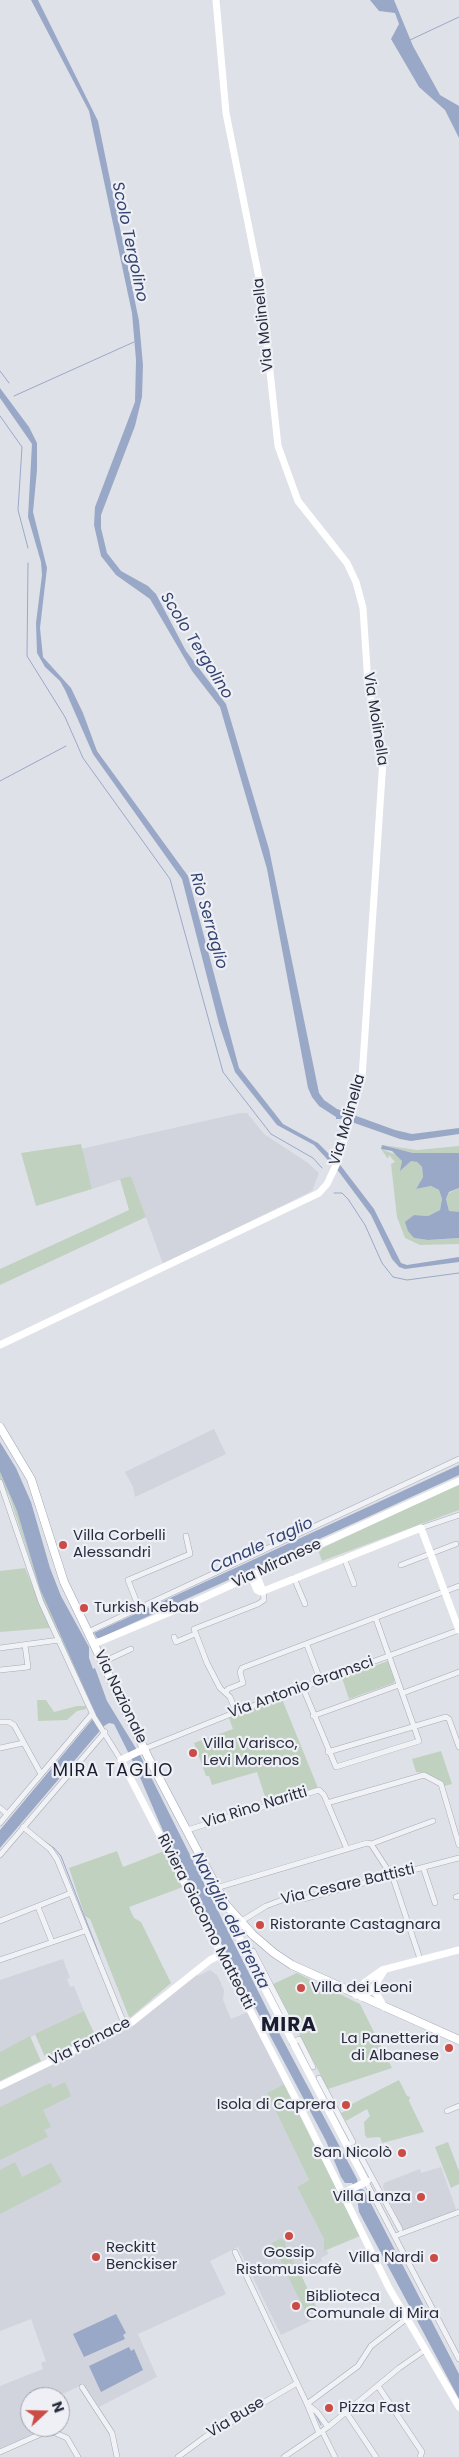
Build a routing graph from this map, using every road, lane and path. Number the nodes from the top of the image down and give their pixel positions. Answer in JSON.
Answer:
{"nodes":[{"id":1,"x":216,"y":0,"type":"edge"},
{"id":2,"x":0,"y":1345,"type":"edge"},
{"id":3,"x":0,"y":1427,"type":"edge"},
{"id":4,"x":459,"y":1459,"type":"edge"},
{"id":5,"x":459,"y":1480,"type":"edge"},
{"id":6,"x":0,"y":1482,"type":"edge"},
{"id":7,"x":3,"y":1493,"type":"edge"},
{"id":8,"x":459,"y":1515,"type":"edge"},
{"id":9,"x":421,"y":1528,"type":"junction"},
{"id":10,"x":186,"y":1536,"type":"dead end"},
{"id":11,"x":456,"y":1544,"type":"dead end"},
{"id":12,"x":430,"y":1554,"type":"junction"},
{"id":13,"x":344,"y":1558,"type":"junction"},
{"id":14,"x":401,"y":1565,"type":"dead end"},
{"id":15,"x":253,"y":1575,"type":"junction"},
{"id":16,"x":294,"y":1578,"type":"junction"},
{"id":17,"x":354,"y":1584,"type":"dead end"},
{"id":18,"x":459,"y":1586,"type":"edge"},
{"id":19,"x":263,"y":1591,"type":"junction"},
{"id":20,"x":444,"y":1592,"type":"junction"},
{"id":21,"x":305,"y":1604,"type":"dead end"},
{"id":22,"x":139,"y":1608,"type":"junction"},
{"id":23,"x":376,"y":1619,"type":"junction"},
{"id":24,"x":459,"y":1630,"type":"edge"},
{"id":25,"x":88,"y":1633,"type":"junction"},
{"id":26,"x":195,"y":1634,"type":"junction"},
{"id":27,"x":174,"y":1637,"type":"dead end"},
{"id":28,"x":59,"y":1640,"type":"junction"},
{"id":29,"x":94,"y":1643,"type":"junction"},
{"id":30,"x":25,"y":1645,"type":"junction"},
{"id":31,"x":307,"y":1645,"type":"junction"},
{"id":32,"x":0,"y":1648,"type":"edge"},
{"id":33,"x":131,"y":1649,"type":"dead end"},
{"id":34,"x":389,"y":1656,"type":"junction"},
{"id":35,"x":103,"y":1662,"type":"junction"},
{"id":36,"x":0,"y":1670,"type":"edge"},
{"id":37,"x":459,"y":1672,"type":"edge"},
{"id":38,"x":321,"y":1682,"type":"junction"},
{"id":39,"x":399,"y":1684,"type":"junction"},
{"id":40,"x":303,"y":1688,"type":"junction"},
{"id":41,"x":226,"y":1692,"type":"junction"},
{"id":42,"x":402,"y":1693,"type":"junction"},
{"id":43,"x":236,"y":1712,"type":"junction"},
{"id":44,"x":93,"y":1715,"type":"junction"},
{"id":45,"x":314,"y":1716,"type":"junction"},
{"id":46,"x":0,"y":1722,"type":"edge"},
{"id":47,"x":415,"y":1726,"type":"junction"},
{"id":48,"x":104,"y":1730,"type":"junction"},
{"id":49,"x":24,"y":1742,"type":"junction"},
{"id":50,"x":459,"y":1747,"type":"edge"},
{"id":51,"x":0,"y":1748,"type":"edge"},
{"id":52,"x":141,"y":1750,"type":"junction"},
{"id":53,"x":328,"y":1752,"type":"junction"},
{"id":54,"x":124,"y":1758,"type":"junction"},
{"id":55,"x":41,"y":1774,"type":"junction"},
{"id":56,"x":327,"y":1803,"type":"junction"},
{"id":57,"x":0,"y":1808,"type":"edge"},
{"id":58,"x":7,"y":1814,"type":"junction"},
{"id":59,"x":433,"y":1821,"type":"dead end"},
{"id":60,"x":0,"y":1823,"type":"edge"},
{"id":61,"x":23,"y":1827,"type":"junction"},
{"id":62,"x":187,"y":1830,"type":"junction"},
{"id":63,"x":371,"y":1844,"type":"junction"},
{"id":64,"x":459,"y":1845,"type":"edge"},
{"id":65,"x":347,"y":1849,"type":"junction"},
{"id":66,"x":0,"y":1855,"type":"edge"},
{"id":67,"x":459,"y":1858,"type":"edge"},
{"id":68,"x":423,"y":1867,"type":"junction"},
{"id":69,"x":391,"y":1875,"type":"junction"},
{"id":70,"x":216,"y":1888,"type":"junction"},
{"id":71,"x":71,"y":1894,"type":"junction"},
{"id":72,"x":434,"y":1903,"type":"dead end"},
{"id":73,"x":38,"y":1907,"type":"junction"},
{"id":74,"x":0,"y":1921,"type":"edge"},
{"id":75,"x":240,"y":1922,"type":"junction"},
{"id":76,"x":85,"y":1931,"type":"junction"},
{"id":77,"x":52,"y":1942,"type":"junction"},
{"id":78,"x":459,"y":1950,"type":"edge"},
{"id":79,"x":254,"y":1951,"type":"dead end"},
{"id":80,"x":222,"y":1954,"type":"junction"},
{"id":81,"x":420,"y":1959,"type":"junction"},
{"id":82,"x":0,"y":1960,"type":"edge"},
{"id":83,"x":254,"y":1961,"type":"junction"},
{"id":84,"x":386,"y":1969,"type":"junction"},
{"id":85,"x":376,"y":1983,"type":"junction"},
{"id":86,"x":359,"y":1996,"type":"junction"},
{"id":87,"x":384,"y":2007,"type":"junction"},
{"id":88,"x":125,"y":2026,"type":"junction"},
{"id":89,"x":459,"y":2040,"type":"edge"},
{"id":90,"x":292,"y":2043,"type":"junction"},
{"id":91,"x":313,"y":2067,"type":"dead end"},
{"id":92,"x":319,"y":2078,"type":"dead end"},
{"id":93,"x":0,"y":2086,"type":"edge"},
{"id":94,"x":328,"y":2103,"type":"junction"},
{"id":95,"x":459,"y":2106,"type":"edge"},
{"id":96,"x":447,"y":2110,"type":"dead end"},
{"id":97,"x":362,"y":2159,"type":"dead end"},
{"id":98,"x":369,"y":2180,"type":"junction"},
{"id":99,"x":346,"y":2192,"type":"junction"},
{"id":100,"x":459,"y":2212,"type":"edge"},
{"id":101,"x":400,"y":2229,"type":"dead end"},
{"id":102,"x":395,"y":2236,"type":"junction"},
{"id":103,"x":235,"y":2252,"type":"dead end"},
{"id":104,"x":406,"y":2319,"type":"junction"},
{"id":105,"x":425,"y":2350,"type":"junction"},
{"id":106,"x":459,"y":2359,"type":"edge"},
{"id":107,"x":297,"y":2383,"type":"junction"},
{"id":108,"x":378,"y":2386,"type":"junction"},
{"id":109,"x":82,"y":2388,"type":"dead end"},
{"id":110,"x":307,"y":2404,"type":"junction"},
{"id":111,"x":459,"y":2408,"type":"edge"},
{"id":112,"x":346,"y":2412,"type":"junction"},
{"id":113,"x":328,"y":2427,"type":"junction"},
{"id":114,"x":320,"y":2432,"type":"junction"},
{"id":115,"x":0,"y":2452,"type":"edge"},
{"id":116,"x":78,"y":2457,"type":"edge"},
{"id":117,"x":117,"y":2457,"type":"edge"},
{"id":118,"x":178,"y":2457,"type":"edge"},
{"id":119,"x":284,"y":2457,"type":"edge"},
{"id":120,"x":335,"y":2457,"type":"edge"},
{"id":121,"x":376,"y":2457,"type":"edge"},
{"id":122,"x":420,"y":2457,"type":"edge"}],
"edges":[{"from":1,"to":2,"type":"street","name":"Via Molinella"},
{"from":3,"to":25,"type":"main road","name":"Via Nazionale"},
{"from":4,"to":22,"type":"street"},
{"from":5,"to":15,"type":"street","name":"Via Miranese"},
{"from":6,"to":7,"type":"street"},
{"from":7,"to":28,"type":"street"},
{"from":8,"to":9,"type":"street"},
{"from":9,"to":12,"type":"street"},
{"from":9,"to":13,"type":"street"},
{"from":10,"to":22,"type":"street"},
{"from":11,"to":12,"type":"street"},
{"from":12,"to":14,"type":"street"},
{"from":12,"to":20,"type":"street"},
{"from":13,"to":16,"type":"street"},
{"from":13,"to":17,"type":"street"},
{"from":15,"to":19,"type":"street"},
{"from":15,"to":29,"type":"street","name":"Via Miranese"},
{"from":16,"to":19,"type":"street"},
{"from":16,"to":21,"type":"street"},
{"from":18,"to":20,"type":"street"},
{"from":19,"to":26,"type":"street"},
{"from":20,"to":23,"type":"street"},
{"from":20,"to":24,"type":"street"},
{"from":22,"to":25,"type":"street"},
{"from":23,"to":31,"type":"street"},
{"from":23,"to":34,"type":"street"},
{"from":24,"to":34,"type":"street","name":"Via Antonio Gramsci"},
{"from":25,"to":29,"type":"main road","name":"Via Nazionale"},
{"from":26,"to":27,"type":"street"},
{"from":26,"to":41,"type":"street"},
{"from":28,"to":30,"type":"street"},
{"from":28,"to":44,"type":"street"},
{"from":29,"to":35,"type":"main road","name":"Via Nazionale"},
{"from":30,"to":32,"type":"street"},
{"from":30,"to":36,"type":"street"},
{"from":31,"to":38,"type":"street"},
{"from":31,"to":41,"type":"street"},
{"from":33,"to":35,"type":"street"},
{"from":34,"to":38,"type":"street","name":"Via Antonio Gramsci"},
{"from":34,"to":39,"type":"street"},
{"from":35,"to":52,"type":"main road","name":"Via Nazionale"},
{"from":37,"to":42,"type":"street"},
{"from":38,"to":40,"type":"street","name":"Via Antonio Gramsci"},
{"from":39,"to":42,"type":"street"},
{"from":39,"to":45,"type":"street"},
{"from":40,"to":43,"type":"street","name":"Via Antonio Gramsci"},
{"from":40,"to":45,"type":"street"},
{"from":41,"to":43,"type":"street"},
{"from":42,"to":47,"type":"street"},
{"from":43,"to":52,"type":"street","name":"Via Antonio Gramsci"},
{"from":44,"to":48,"type":"street"},
{"from":44,"to":55,"type":"street"},
{"from":45,"to":53,"type":"street"},
{"from":46,"to":49,"type":"street"},
{"from":47,"to":50,"type":"street"},
{"from":47,"to":53,"type":"street"},
{"from":47,"to":53,"type":"street"},
{"from":48,"to":54,"type":"street"},
{"from":48,"to":61,"type":"street"},
{"from":49,"to":51,"type":"street"},
{"from":49,"to":55,"type":"street"},
{"from":52,"to":54,"type":"street"},
{"from":52,"to":62,"type":"main road","name":"Via Nazionale"},
{"from":54,"to":80,"type":"street","name":"Riviera Giacomo Matteotti"},
{"from":55,"to":58,"type":"street"},
{"from":56,"to":62,"type":"street","name":"Via Rino Naritti"},
{"from":56,"to":64,"type":"street"},
{"from":56,"to":65,"type":"street","name":"Via Rino Naritti"},
{"from":57,"to":58,"type":"street"},
{"from":58,"to":60,"type":"street"},
{"from":59,"to":63,"type":"street"},
{"from":61,"to":66,"type":"street"},
{"from":61,"to":71,"type":"street"},
{"from":62,"to":70,"type":"main road","name":"Via Nazionale"},
{"from":63,"to":65,"type":"street"},
{"from":63,"to":69,"type":"street"},
{"from":65,"to":70,"type":"street"},
{"from":67,"to":68,"type":"street","name":"Via Cesare Battisti"},
{"from":68,"to":69,"type":"street","name":"Via Cesare Battisti"},
{"from":68,"to":72,"type":"street"},
{"from":69,"to":75,"type":"street","name":"Via Cesare Battisti"},
{"from":69,"to":81,"type":"street"},
{"from":70,"to":75,"type":"main road","name":"Via Nazionale"},
{"from":71,"to":73,"type":"street"},
{"from":71,"to":76,"type":"street"},
{"from":73,"to":74,"type":"street"},
{"from":73,"to":77,"type":"street"},
{"from":75,"to":83,"type":"street"},
{"from":75,"to":86,"type":"main road","name":"Via Nazionale"},
{"from":76,"to":77,"type":"street"},
{"from":76,"to":88,"type":"street"},
{"from":77,"to":82,"type":"street"},
{"from":78,"to":81,"type":"street"},
{"from":79,"to":83,"type":"street"},
{"from":80,"to":88,"type":"street","name":"Via Fornace"},
{"from":80,"to":99,"type":"street","name":"Riviera Giacomo Matteotti"},
{"from":81,"to":84,"type":"street"},
{"from":83,"to":90,"type":"street"},
{"from":84,"to":85,"type":"street"},
{"from":84,"to":86,"type":"street"},
{"from":85,"to":86,"type":"street"},
{"from":85,"to":87,"type":"street"},
{"from":86,"to":87,"type":"main road","name":"Via Nazionale"},
{"from":87,"to":89,"type":"main road","name":"Via Nazionale"},
{"from":88,"to":93,"type":"street","name":"Via Fornace"},
{"from":90,"to":91,"type":"street"},
{"from":90,"to":94,"type":"street"},
{"from":92,"to":94,"type":"street"},
{"from":94,"to":98,"type":"street"},
{"from":95,"to":96,"type":"street"},
{"from":97,"to":98,"type":"street"},
{"from":98,"to":99,"type":"street"},
{"from":98,"to":101,"type":"street"},
{"from":98,"to":102,"type":"street"},
{"from":99,"to":104,"type":"street","name":"Riviera Giacomo Matteotti"},
{"from":100,"to":102,"type":"street"},
{"from":102,"to":106,"type":"street"},
{"from":103,"to":107,"type":"street"},
{"from":104,"to":105,"type":"street","name":"Riviera Giacomo Matteotti"},
{"from":104,"to":110,"type":"street"},
{"from":105,"to":108,"type":"street"},
{"from":105,"to":111,"type":"street","name":"Riviera Giacomo Matteotti"},
{"from":107,"to":110,"type":"street"},
{"from":107,"to":118,"type":"street","name":"Via Buse"},
{"from":108,"to":112,"type":"street"},
{"from":108,"to":122,"type":"street"},
{"from":109,"to":117,"type":"street"},
{"from":110,"to":113,"type":"street"},
{"from":110,"to":114,"type":"street"},
{"from":112,"to":113,"type":"street"},
{"from":112,"to":121,"type":"street"},
{"from":113,"to":114,"type":"street"},
{"from":114,"to":119,"type":"street"},
{"from":114,"to":120,"type":"street"},
{"from":115,"to":116,"type":"street"}]}
